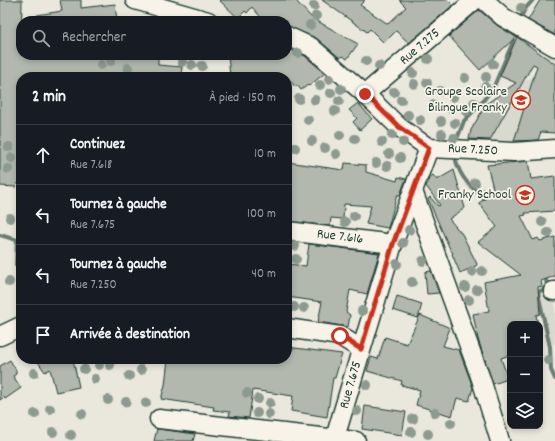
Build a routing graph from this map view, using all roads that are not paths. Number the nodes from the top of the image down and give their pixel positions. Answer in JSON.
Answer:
{"nodes":[{"id":1,"x":136,"y":0,"type":"edge"},
{"id":2,"x":475,"y":0,"type":"edge"},
{"id":3,"x":484,"y":0,"type":"edge"},
{"id":4,"x":191,"y":16,"type":"edge"},
{"id":5,"x":292,"y":38,"type":"edge"},
{"id":6,"x":555,"y":47,"type":"edge"},
{"id":7,"x":365,"y":94,"type":"junction"},
{"id":8,"x":429,"y":148,"type":"junction"},
{"id":9,"x":555,"y":149,"type":"edge"},
{"id":10,"x":413,"y":191,"type":"junction"},
{"id":11,"x":292,"y":232,"type":"edge"},
{"id":12,"x":393,"y":244,"type":"junction"},
{"id":13,"x":16,"y":328,"type":"edge"},
{"id":14,"x":292,"y":329,"type":"edge"},
{"id":15,"x":0,"y":336,"type":"edge"},
{"id":16,"x":361,"y":349,"type":"junction"},
{"id":17,"x":159,"y":419,"type":"dead end"},
{"id":18,"x":335,"y":439,"type":"edge"},
{"id":19,"x":356,"y":441,"type":"edge"},
{"id":20,"x":500,"y":441,"type":"edge"}],
"edges":[{"from":1,"to":4,"type":"street"},
{"from":2,"to":7,"type":"street","name":"Rue 7.275"},
{"from":3,"to":6,"type":"street"},
{"from":5,"to":7,"type":"street","name":"Rue 7.250"},
{"from":7,"to":8,"type":"street","name":"Rue 7.250"},
{"from":8,"to":9,"type":"street","name":"Rue 7.250"},
{"from":8,"to":10,"type":"street","name":"Rue 7.675"},
{"from":10,"to":12,"type":"street","name":"Rue 7.675"},
{"from":10,"to":20,"type":"street"},
{"from":11,"to":12,"type":"street","name":"Rue 7.616"},
{"from":12,"to":16,"type":"street","name":"Rue 7.675"},
{"from":13,"to":15,"type":"street"},
{"from":14,"to":16,"type":"street"},
{"from":16,"to":18,"type":"street","name":"Rue 7.675"},
{"from":17,"to":18,"type":"street"},
{"from":18,"to":19,"type":"street"}]}
